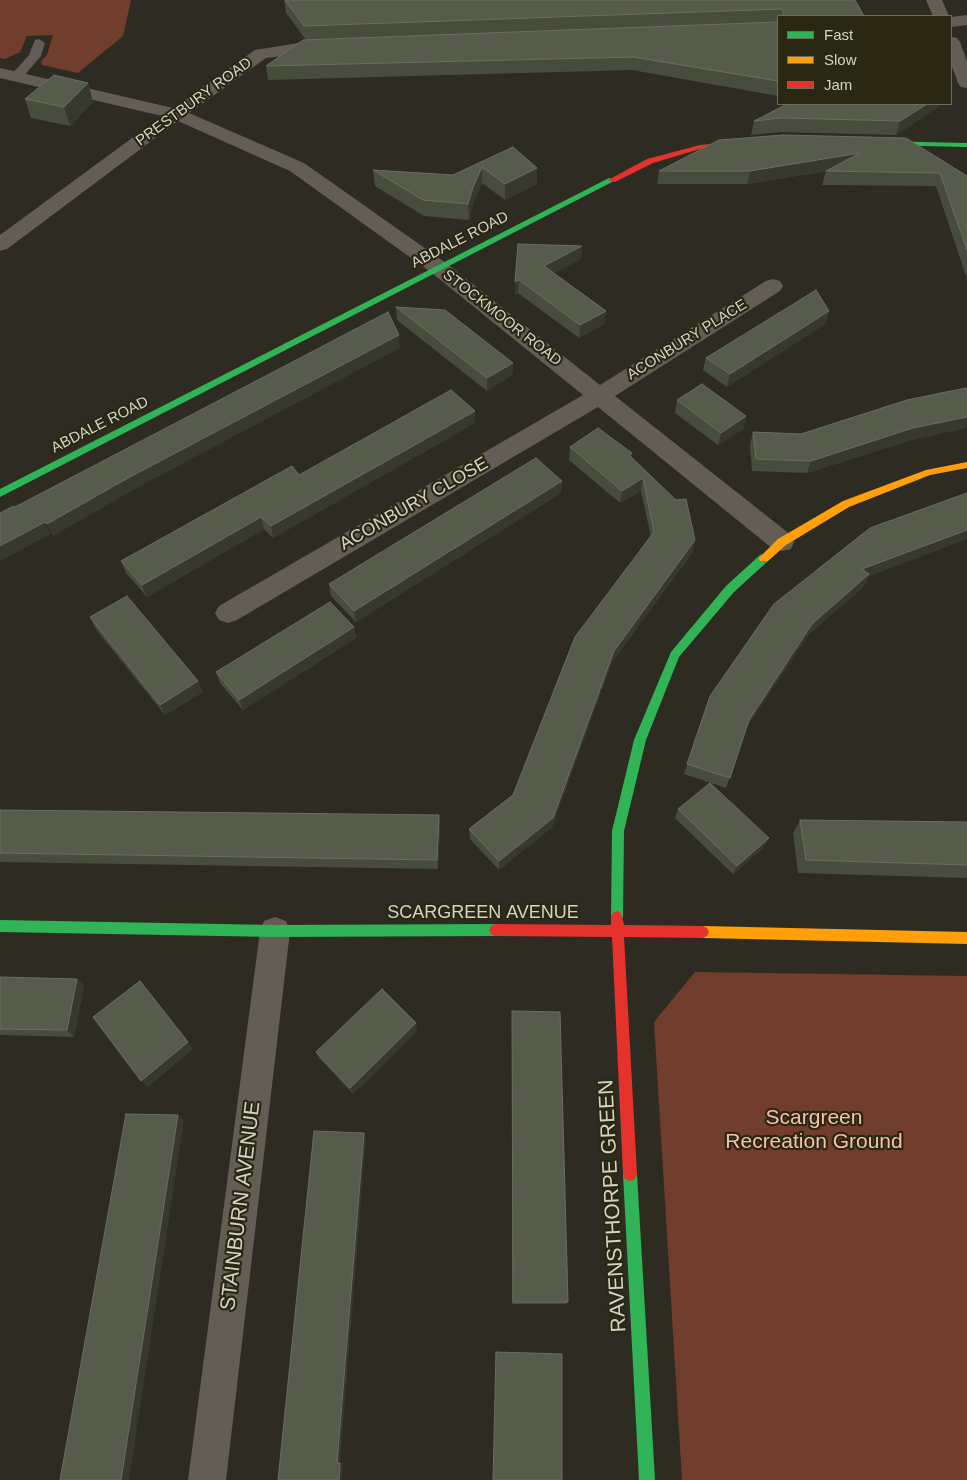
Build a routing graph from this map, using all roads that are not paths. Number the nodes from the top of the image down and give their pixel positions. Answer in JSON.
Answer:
{"nodes":[{"id":1,"x":934,"y":0,"type":"edge"},
{"id":2,"x":940,"y":15,"type":"edge"},
{"id":3,"x":967,"y":20,"type":"edge"},
{"id":4,"x":952,"y":22,"type":"edge"},
{"id":5,"x":39,"y":44,"type":"dead end"},
{"id":6,"x":344,"y":45,"type":"edge"},
{"id":7,"x":952,"y":45,"type":"edge"},
{"id":8,"x":8,"y":74,"type":"edge"},
{"id":9,"x":967,"y":83,"type":"edge"},
{"id":10,"x":176,"y":114,"type":"junction"},
{"id":11,"x":753,"y":142,"type":"edge"},
{"id":12,"x":868,"y":143,"type":"edge"},
{"id":13,"x":967,"y":145,"type":"edge"},
{"id":14,"x":0,"y":245,"type":"edge"},
{"id":15,"x":438,"y":268,"type":"junction"},
{"id":16,"x":774,"y":286,"type":"dead end"},
{"id":17,"x":600,"y":395,"type":"junction"},
{"id":18,"x":967,"y":465,"type":"edge"},
{"id":19,"x":0,"y":493,"type":"edge"},
{"id":20,"x":782,"y":542,"type":"junction"},
{"id":21,"x":228,"y":613,"type":"dead end"},
{"id":22,"x":0,"y":926,"type":"edge"},
{"id":23,"x":617,"y":930,"type":"junction"},
{"id":24,"x":275,"y":931,"type":"junction"},
{"id":25,"x":967,"y":938,"type":"edge"},
{"id":26,"x":207,"y":1480,"type":"edge"},
{"id":27,"x":647,"y":1480,"type":"edge"}],
"edges":[{"from":1,"to":2,"type":"street"},
{"from":3,"to":4,"type":"street"},
{"from":5,"to":8,"type":"lane"},
{"from":6,"to":10,"type":"street","name":"PRESTBURY ROAD"},
{"from":7,"to":9,"type":"street"},
{"from":8,"to":10,"type":"street","name":"STOCKMOOR ROAD"},
{"from":10,"to":14,"type":"street","name":"PRESTBURY ROAD"},
{"from":10,"to":15,"type":"street","name":"STOCKMOOR ROAD"},
{"from":11,"to":15,"type":"street","name":"ABDALE ROAD"},
{"from":12,"to":13,"type":"street"},
{"from":15,"to":17,"type":"street","name":"STOCKMOOR ROAD"},
{"from":15,"to":19,"type":"street","name":"ABDALE ROAD"},
{"from":16,"to":17,"type":"street","name":"ACONBURY PLACE"},
{"from":17,"to":20,"type":"street","name":"STOCKMOOR ROAD"},
{"from":17,"to":21,"type":"street","name":"ACONBURY CLOSE"},
{"from":18,"to":20,"type":"street","name":"RAVENSTHORPE GREEN"},
{"from":20,"to":23,"type":"street","name":"RAVENSTHORPE GREEN"},
{"from":22,"to":24,"type":"street","name":"SCARGREEN AVENUE"},
{"from":23,"to":24,"type":"street","name":"SCARGREEN AVENUE"},
{"from":23,"to":25,"type":"street","name":"SCARGREEN AVENUE"},
{"from":23,"to":27,"type":"street","name":"RAVENSTHORPE GREEN"},
{"from":24,"to":26,"type":"street","name":"STAINBURN AVENUE"}]}
